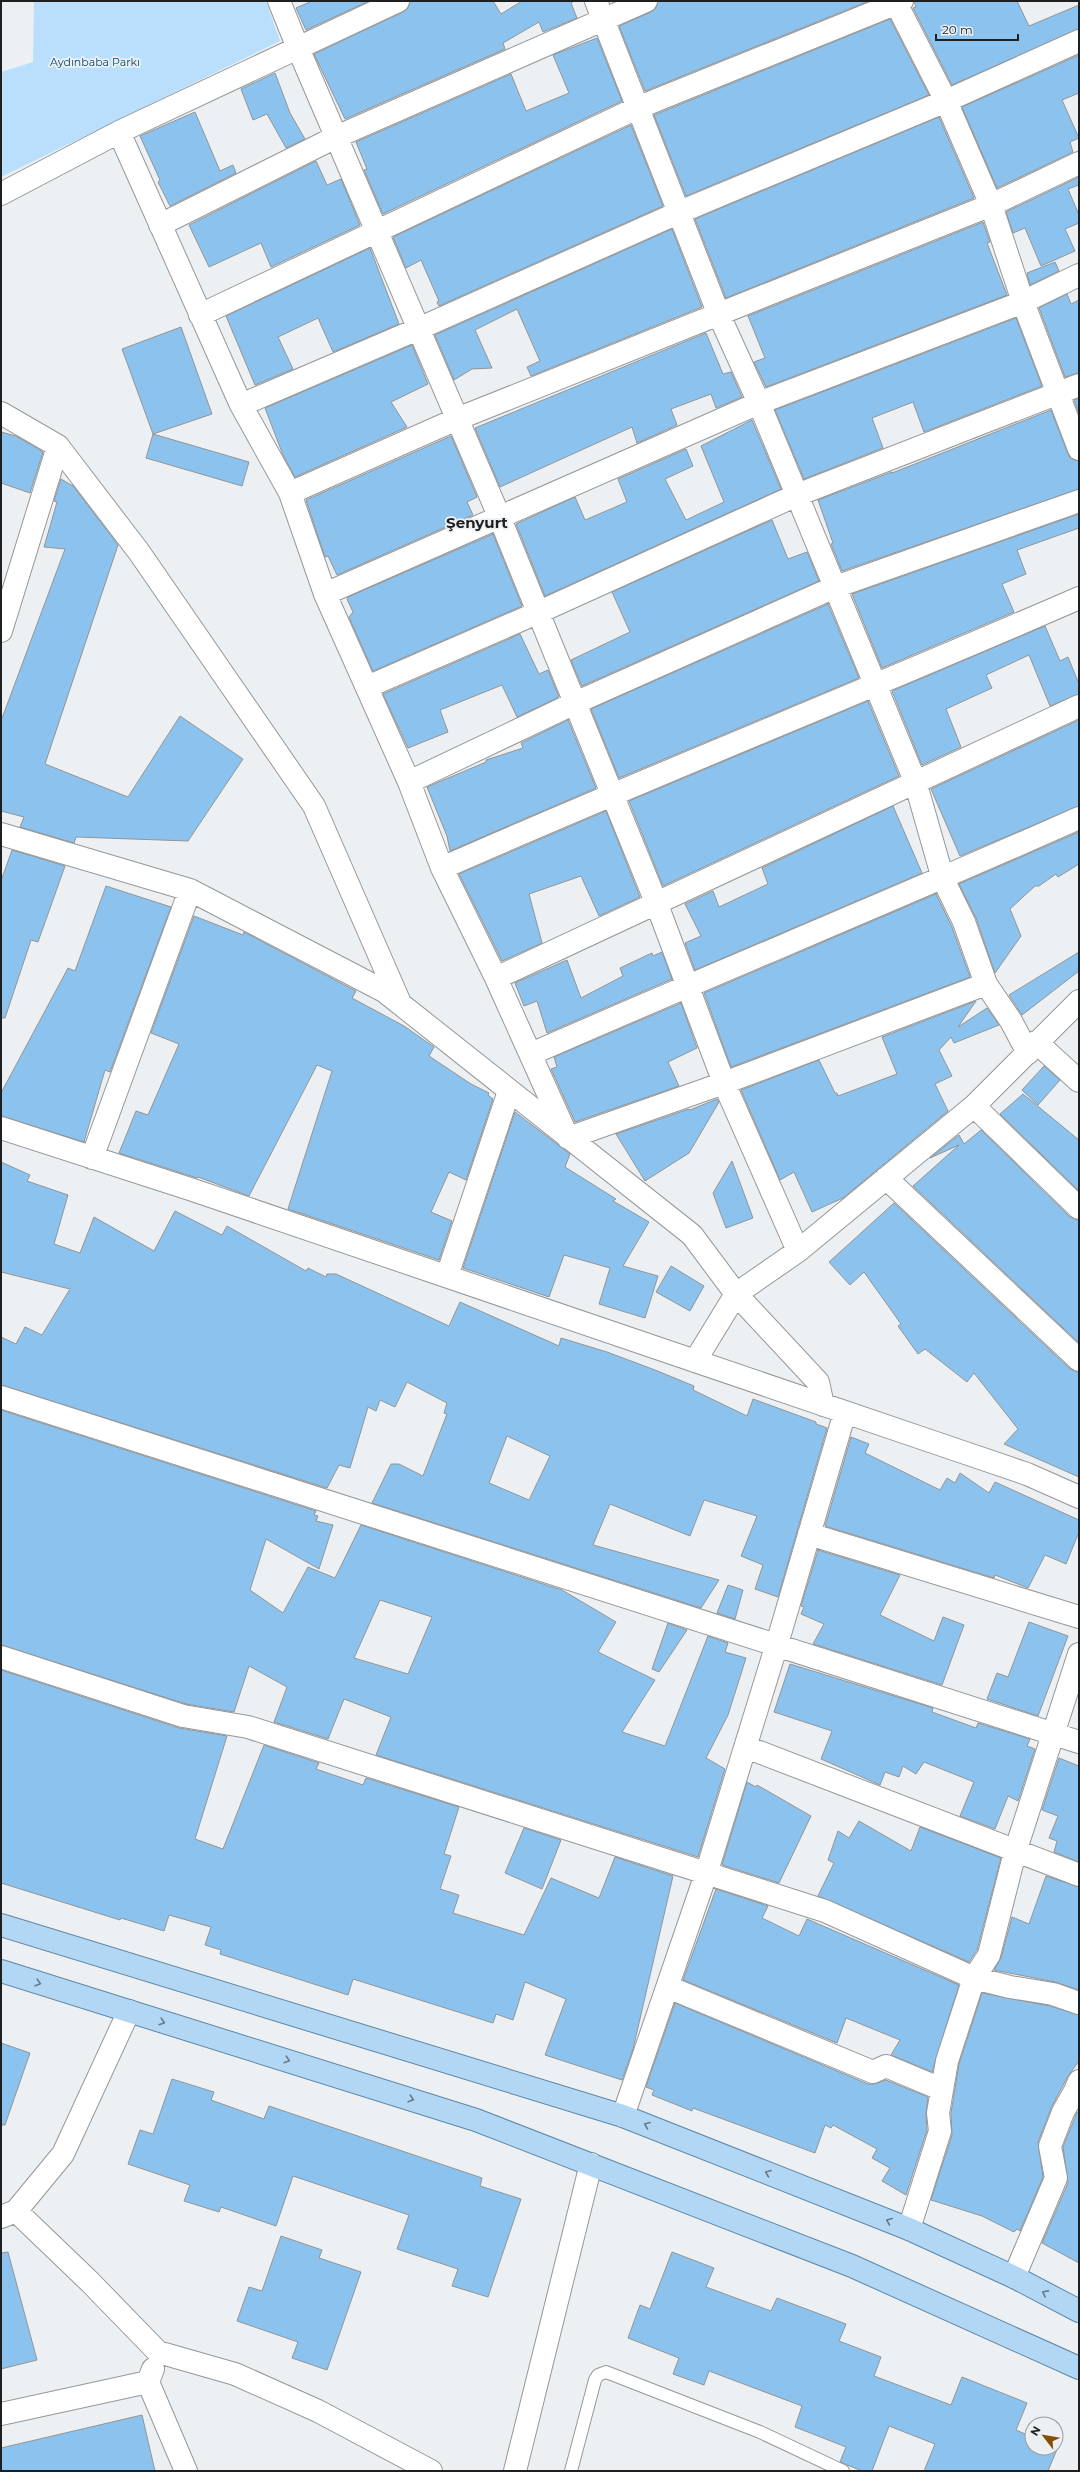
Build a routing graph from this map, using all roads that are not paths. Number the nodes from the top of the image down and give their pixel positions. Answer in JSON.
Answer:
{"nodes":[{"id":1,"x":279,"y":1,"type":"edge"},
{"id":2,"x":398,"y":1,"type":"edge"},
{"id":3,"x":646,"y":1,"type":"edge"},
{"id":4,"x":898,"y":2,"type":"edge"},
{"id":5,"x":600,"y":11,"type":"edge"},
{"id":6,"x":1079,"y":40,"type":"edge"},
{"id":7,"x":298,"y":48,"type":"junction"},
{"id":8,"x":946,"y":101,"type":"junction"},
{"id":9,"x":637,"y":108,"type":"junction"},
{"id":10,"x":119,"y":132,"type":"junction"},
{"id":11,"x":336,"y":137,"type":"junction"},
{"id":12,"x":1079,"y":163,"type":"edge"},
{"id":13,"x":1,"y":194,"type":"edge"},
{"id":14,"x":991,"y":206,"type":"junction"},
{"id":15,"x":680,"y":212,"type":"junction"},
{"id":16,"x":160,"y":225,"type":"junction"},
{"id":17,"x":377,"y":233,"type":"junction"},
{"id":18,"x":1079,"y":276,"type":"edge"},
{"id":19,"x":1023,"y":302,"type":"junction"},
{"id":20,"x":200,"y":315,"type":"junction"},
{"id":21,"x":719,"y":315,"type":"junction"},
{"id":22,"x":418,"y":329,"type":"junction"},
{"id":23,"x":1079,"y":385,"type":"edge"},
{"id":24,"x":1058,"y":394,"type":"junction"},
{"id":25,"x":759,"y":403,"type":"junction"},
{"id":26,"x":241,"y":405,"type":"junction"},
{"id":27,"x":1,"y":413,"type":"edge"},
{"id":28,"x":457,"y":419,"type":"junction"},
{"id":29,"x":58,"y":446,"type":"junction"},
{"id":30,"x":1079,"y":449,"type":"edge"},
{"id":31,"x":290,"y":494,"type":"junction"},
{"id":32,"x":797,"y":495,"type":"junction"},
{"id":33,"x":1079,"y":501,"type":"edge"},
{"id":34,"x":499,"y":516,"type":"junction"},
{"id":35,"x":835,"y":587,"type":"junction"},
{"id":36,"x":325,"y":594,"type":"junction"},
{"id":37,"x":1079,"y":598,"type":"edge"},
{"id":38,"x":537,"y":613,"type":"junction"},
{"id":39,"x":1,"y":631,"type":"edge"},
{"id":40,"x":367,"y":687,"type":"junction"},
{"id":41,"x":876,"y":687,"type":"junction"},
{"id":42,"x":575,"y":703,"type":"junction"},
{"id":43,"x":1079,"y":706,"type":"edge"},
{"id":44,"x":915,"y":781,"type":"junction"},
{"id":45,"x":409,"y":782,"type":"junction"},
{"id":46,"x":612,"y":794,"type":"junction"},
{"id":47,"x":1079,"y":818,"type":"edge"},
{"id":48,"x":2,"y":840,"type":"edge"},
{"id":49,"x":442,"y":868,"type":"junction"},
{"id":50,"x":943,"y":879,"type":"junction"},
{"id":51,"x":190,"y":890,"type":"junction"},
{"id":52,"x":656,"y":902,"type":"junction"},
{"id":53,"x":496,"y":978,"type":"junction"},
{"id":54,"x":986,"y":984,"type":"junction"},
{"id":55,"x":687,"y":985,"type":"junction"},
{"id":56,"x":1079,"y":1001,"type":"edge"},
{"id":57,"x":400,"y":1004,"type":"junction"},
{"id":58,"x":1032,"y":1048,"type":"junction"},
{"id":59,"x":531,"y":1054,"type":"junction"},
{"id":60,"x":1079,"y":1082,"type":"edge"},
{"id":61,"x":724,"y":1083,"type":"junction"},
{"id":62,"x":509,"y":1091,"type":"junction"},
{"id":63,"x":974,"y":1106,"type":"junction"},
{"id":64,"x":1,"y":1128,"type":"edge"},
{"id":65,"x":568,"y":1138,"type":"junction"},
{"id":66,"x":92,"y":1158,"type":"junction"},
{"id":67,"x":886,"y":1178,"type":"junction"},
{"id":68,"x":1079,"y":1208,"type":"edge"},
{"id":69,"x":798,"y":1251,"type":"junction"},
{"id":70,"x":447,"y":1276,"type":"junction"},
{"id":71,"x":736,"y":1294,"type":"junction"},
{"id":72,"x":1079,"y":1360,"type":"edge"},
{"id":73,"x":695,"y":1361,"type":"junction"},
{"id":74,"x":1,"y":1396,"type":"edge"},
{"id":75,"x":824,"y":1405,"type":"junction"},
{"id":76,"x":845,"y":1412,"type":"junction"},
{"id":77,"x":1079,"y":1498,"type":"edge"},
{"id":78,"x":809,"y":1534,"type":"junction"},
{"id":79,"x":1079,"y":1617,"type":"edge"},
{"id":80,"x":777,"y":1644,"type":"junction"},
{"id":81,"x":1079,"y":1654,"type":"edge"},
{"id":82,"x":1,"y":1658,"type":"edge"},
{"id":83,"x":1054,"y":1733,"type":"junction"},
{"id":84,"x":1079,"y":1742,"type":"edge"},
{"id":85,"x":746,"y":1747,"type":"junction"},
{"id":86,"x":1015,"y":1852,"type":"junction"},
{"id":87,"x":706,"y":1874,"type":"junction"},
{"id":88,"x":1079,"y":1874,"type":"edge"},
{"id":89,"x":1,"y":1925,"type":"edge"},
{"id":90,"x":1,"y":1972,"type":"edge"},
{"id":91,"x":974,"y":1978,"type":"junction"},
{"id":92,"x":668,"y":1987,"type":"junction"},
{"id":93,"x":1079,"y":2003,"type":"edge"},
{"id":94,"x":129,"y":2012,"type":"junction"},
{"id":95,"x":1079,"y":2081,"type":"edge"},
{"id":96,"x":941,"y":2089,"type":"junction"},
{"id":97,"x":623,"y":2116,"type":"junction"},
{"id":98,"x":591,"y":2164,"type":"junction"},
{"id":99,"x":9,"y":2214,"type":"edge"},
{"id":100,"x":909,"y":2229,"type":"junction"},
{"id":101,"x":1014,"y":2277,"type":"junction"},
{"id":102,"x":1079,"y":2312,"type":"edge"},
{"id":103,"x":158,"y":2352,"type":"junction"},
{"id":104,"x":1079,"y":2368,"type":"edge"},
{"id":105,"x":148,"y":2382,"type":"junction"},
{"id":106,"x":1,"y":2414,"type":"edge"},
{"id":107,"x":186,"y":2471,"type":"edge"},
{"id":108,"x":431,"y":2471,"type":"edge"},
{"id":109,"x":515,"y":2471,"type":"edge"},
{"id":110,"x":570,"y":2471,"type":"edge"},
{"id":111,"x":843,"y":2471,"type":"edge"}],
"edges":[{"from":1,"to":7,"type":"street"},
{"from":2,"to":7,"type":"street"},
{"from":3,"to":5,"type":"street"},
{"from":4,"to":8,"type":"street"},
{"from":4,"to":9,"type":"street"},
{"from":5,"to":9,"type":"street"},
{"from":5,"to":11,"type":"street"},
{"from":6,"to":8,"type":"street"},
{"from":7,"to":10,"type":"street"},
{"from":7,"to":11,"type":"street"},
{"from":8,"to":14,"type":"street"},
{"from":8,"to":15,"type":"street"},
{"from":9,"to":15,"type":"street"},
{"from":9,"to":17,"type":"street"},
{"from":10,"to":13,"type":"street"},
{"from":10,"to":16,"type":"street"},
{"from":11,"to":16,"type":"street"},
{"from":11,"to":17,"type":"street"},
{"from":12,"to":14,"type":"street"},
{"from":14,"to":19,"type":"street"},
{"from":14,"to":21,"type":"street"},
{"from":15,"to":21,"type":"street"},
{"from":15,"to":22,"type":"street"},
{"from":16,"to":20,"type":"street"},
{"from":17,"to":20,"type":"street"},
{"from":17,"to":22,"type":"street"},
{"from":18,"to":19,"type":"street"},
{"from":19,"to":24,"type":"street"},
{"from":19,"to":25,"type":"street"},
{"from":20,"to":26,"type":"street"},
{"from":21,"to":25,"type":"street"},
{"from":21,"to":28,"type":"street"},
{"from":22,"to":26,"type":"street"},
{"from":22,"to":28,"type":"street"},
{"from":23,"to":24,"type":"street"},
{"from":24,"to":30,"type":"street"},
{"from":24,"to":32,"type":"street"},
{"from":25,"to":32,"type":"street"},
{"from":25,"to":34,"type":"street"},
{"from":26,"to":31,"type":"street"},
{"from":27,"to":29,"type":"street"},
{"from":28,"to":31,"type":"street"},
{"from":28,"to":34,"type":"street"},
{"from":29,"to":39,"type":"street"},
{"from":29,"to":57,"type":"street"},
{"from":31,"to":36,"type":"street"},
{"from":32,"to":35,"type":"street"},
{"from":32,"to":38,"type":"street"},
{"from":33,"to":35,"type":"street"},
{"from":34,"to":36,"type":"street"},
{"from":34,"to":38,"type":"street"},
{"from":35,"to":41,"type":"street"},
{"from":35,"to":42,"type":"street"},
{"from":36,"to":40,"type":"street"},
{"from":37,"to":41,"type":"street"},
{"from":38,"to":40,"type":"street"},
{"from":38,"to":42,"type":"street"},
{"from":40,"to":45,"type":"street"},
{"from":41,"to":44,"type":"street"},
{"from":41,"to":46,"type":"street"},
{"from":42,"to":45,"type":"street"},
{"from":42,"to":46,"type":"street"},
{"from":43,"to":44,"type":"street"},
{"from":44,"to":50,"type":"street"},
{"from":44,"to":52,"type":"street"},
{"from":45,"to":49,"type":"street"},
{"from":46,"to":49,"type":"street"},
{"from":46,"to":52,"type":"street"},
{"from":47,"to":50,"type":"street"},
{"from":48,"to":51,"type":"street"},
{"from":49,"to":53,"type":"street"},
{"from":50,"to":54,"type":"street"},
{"from":50,"to":55,"type":"street"},
{"from":51,"to":57,"type":"street"},
{"from":51,"to":66,"type":"street"},
{"from":52,"to":53,"type":"street"},
{"from":52,"to":55,"type":"street"},
{"from":53,"to":59,"type":"street"},
{"from":54,"to":58,"type":"street"},
{"from":54,"to":61,"type":"street"},
{"from":55,"to":59,"type":"street"},
{"from":55,"to":61,"type":"street"},
{"from":56,"to":58,"type":"street"},
{"from":57,"to":62,"type":"street"},
{"from":58,"to":60,"type":"street"},
{"from":58,"to":63,"type":"street"},
{"from":59,"to":65,"type":"street"},
{"from":61,"to":65,"type":"street"},
{"from":61,"to":69,"type":"street"},
{"from":62,"to":65,"type":"street"},
{"from":62,"to":70,"type":"street"},
{"from":63,"to":67,"type":"street"},
{"from":63,"to":68,"type":"street"},
{"from":64,"to":66,"type":"street"},
{"from":65,"to":71,"type":"street"},
{"from":66,"to":70,"type":"street"},
{"from":67,"to":69,"type":"street"},
{"from":67,"to":72,"type":"street"},
{"from":69,"to":71,"type":"street"},
{"from":70,"to":73,"type":"street"},
{"from":71,"to":73,"type":"street"},
{"from":71,"to":75,"type":"street"},
{"from":73,"to":75,"type":"street"},
{"from":74,"to":80,"type":"street"},
{"from":75,"to":76,"type":"street"},
{"from":76,"to":77,"type":"street"},
{"from":76,"to":78,"type":"street"},
{"from":78,"to":79,"type":"street"},
{"from":78,"to":80,"type":"street"},
{"from":80,"to":83,"type":"street"},
{"from":80,"to":85,"type":"street"},
{"from":81,"to":83,"type":"street"},
{"from":82,"to":87,"type":"street"},
{"from":83,"to":84,"type":"street"},
{"from":83,"to":86,"type":"street"},
{"from":85,"to":86,"type":"street"},
{"from":85,"to":87,"type":"street"},
{"from":86,"to":88,"type":"street"},
{"from":86,"to":91,"type":"street"},
{"from":87,"to":91,"type":"street"},
{"from":87,"to":92,"type":"street"},
{"from":89,"to":97,"type":"main road"},
{"from":90,"to":94,"type":"main road","one_way":true},
{"from":91,"to":93,"type":"street"},
{"from":91,"to":96,"type":"street"},
{"from":92,"to":96,"type":"street"},
{"from":92,"to":97,"type":"street"},
{"from":94,"to":98,"type":"main road","one_way":true},
{"from":94,"to":99,"type":"street"},
{"from":95,"to":101,"type":"street"},
{"from":96,"to":100,"type":"street"},
{"from":100,"to":97,"type":"main road","one_way":true},
{"from":98,"to":104,"type":"main road"},
{"from":98,"to":109,"type":"street"},
{"from":99,"to":103,"type":"street"},
{"from":100,"to":101,"type":"main road"},
{"from":102,"to":101,"type":"main road","one_way":true},
{"from":103,"to":105,"type":"street"},
{"from":103,"to":108,"type":"street"},
{"from":105,"to":106,"type":"street"},
{"from":105,"to":107,"type":"street"},
{"from":110,"to":111,"type":"lane"}]}
